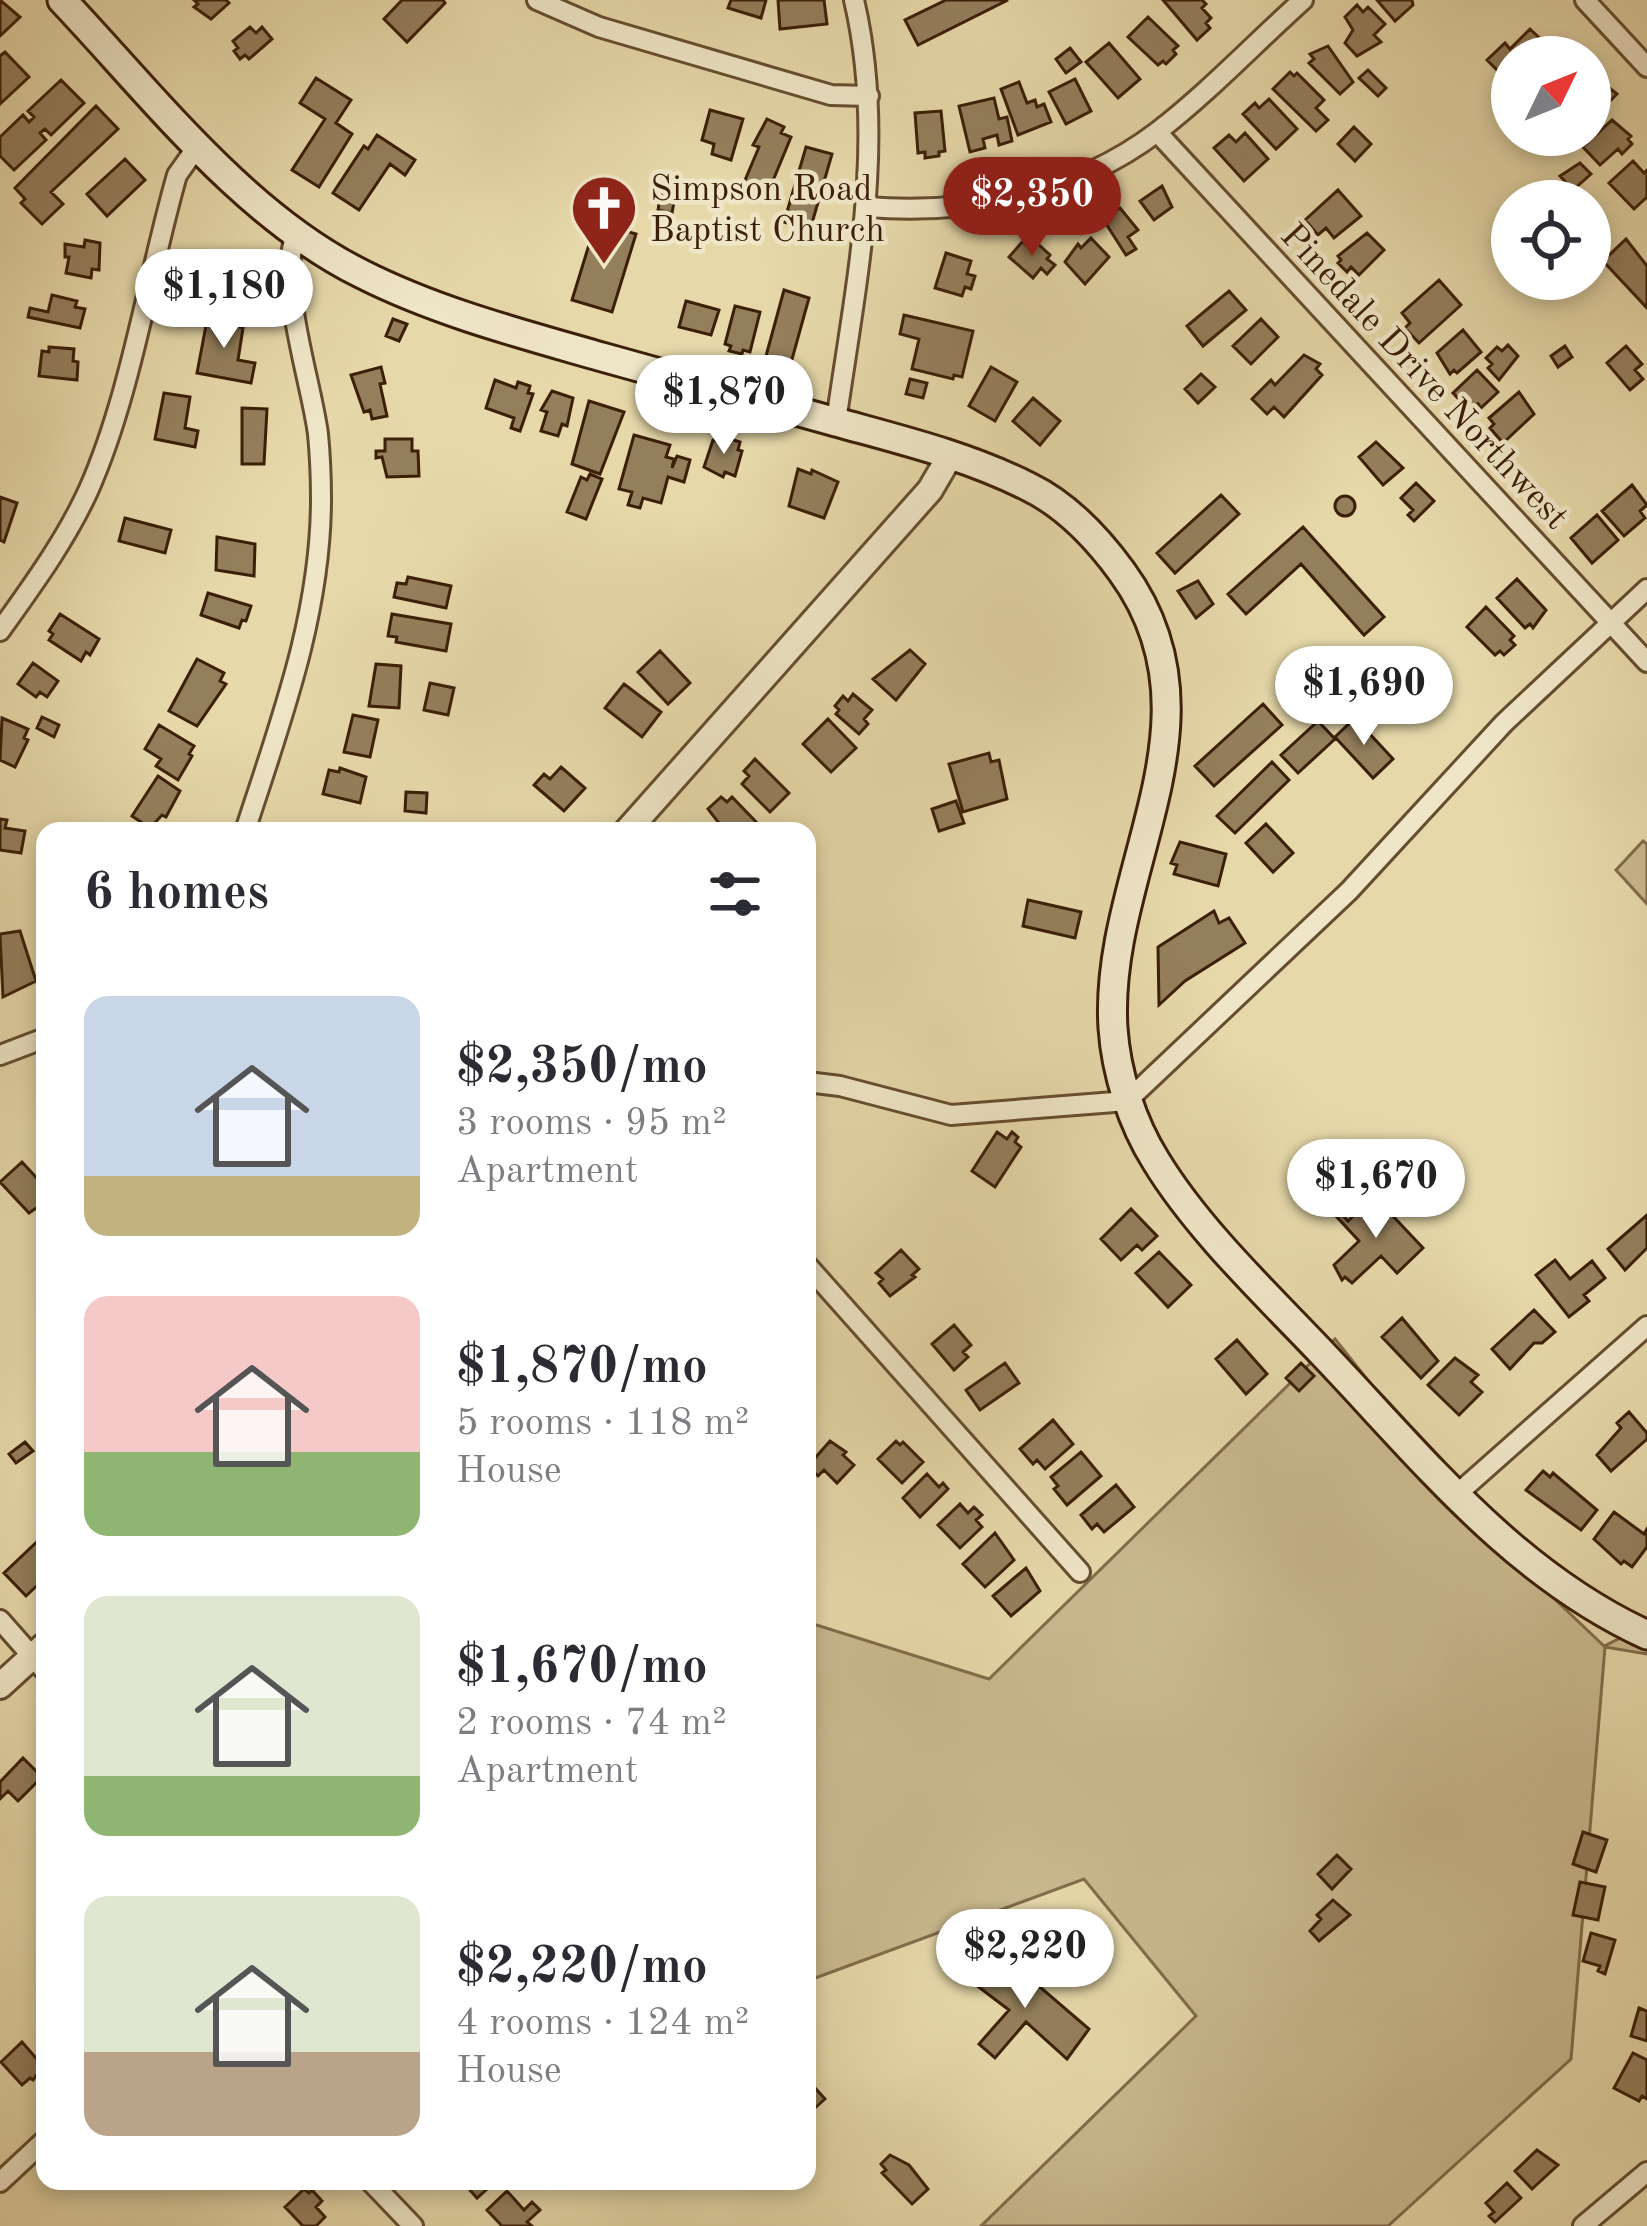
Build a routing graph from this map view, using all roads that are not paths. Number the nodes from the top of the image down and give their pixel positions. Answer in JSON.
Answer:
{"nodes":[{"id":1,"x":62,"y":0,"type":"edge"},
{"id":2,"x":537,"y":0,"type":"edge"},
{"id":3,"x":854,"y":0,"type":"edge"},
{"id":4,"x":1303,"y":0,"type":"edge"},
{"id":5,"x":1585,"y":0,"type":"edge"},
{"id":6,"x":1647,"y":67,"type":"edge"},
{"id":7,"x":869,"y":96,"type":"junction"},
{"id":8,"x":1157,"y":132,"type":"junction"},
{"id":9,"x":199,"y":144,"type":"junction"},
{"id":10,"x":867,"y":207,"type":"junction"},
{"id":11,"x":296,"y":234,"type":"junction"},
{"id":12,"x":836,"y":422,"type":"junction"},
{"id":13,"x":951,"y":454,"type":"junction"},
{"id":14,"x":1647,"y":589,"type":"edge"},
{"id":15,"x":1610,"y":623,"type":"junction"},
{"id":16,"x":0,"y":632,"type":"edge"},
{"id":17,"x":1647,"y":662,"type":"edge"},
{"id":18,"x":248,"y":822,"type":"edge"},
{"id":19,"x":635,"y":822,"type":"edge"},
{"id":20,"x":36,"y":1041,"type":"edge"},
{"id":21,"x":0,"y":1055,"type":"edge"},
{"id":22,"x":816,"y":1083,"type":"edge"},
{"id":23,"x":1127,"y":1101,"type":"junction"},
{"id":24,"x":816,"y":1275,"type":"edge"},
{"id":25,"x":1647,"y":1326,"type":"edge"},
{"id":26,"x":1456,"y":1496,"type":"junction"},
{"id":27,"x":1080,"y":1572,"type":"dead end"},
{"id":28,"x":0,"y":1620,"type":"edge"},
{"id":29,"x":1647,"y":1635,"type":"edge"},
{"id":30,"x":36,"y":1652,"type":"edge"},
{"id":31,"x":36,"y":1661,"type":"edge"},
{"id":32,"x":0,"y":1686,"type":"edge"},
{"id":33,"x":36,"y":2148,"type":"edge"},
{"id":34,"x":1647,"y":2172,"type":"edge"},
{"id":35,"x":0,"y":2182,"type":"edge"},
{"id":36,"x":378,"y":2190,"type":"edge"},
{"id":37,"x":412,"y":2226,"type":"edge"},
{"id":38,"x":1583,"y":2226,"type":"edge"}],
"edges":[{"from":1,"to":9,"type":"main road"},
{"from":2,"to":7,"type":"street"},
{"from":3,"to":7,"type":"street"},
{"from":4,"to":8,"type":"street"},
{"from":5,"to":6,"type":"street"},
{"from":7,"to":10,"type":"street"},
{"from":8,"to":10,"type":"street"},
{"from":8,"to":15,"type":"street","name":"Pinedale Drive Northwest"},
{"from":9,"to":11,"type":"main road"},
{"from":9,"to":16,"type":"street"},
{"from":10,"to":12,"type":"street"},
{"from":11,"to":12,"type":"main road"},
{"from":11,"to":18,"type":"street"},
{"from":12,"to":13,"type":"main road"},
{"from":13,"to":19,"type":"street"},
{"from":13,"to":23,"type":"main road"},
{"from":14,"to":15,"type":"street"},
{"from":15,"to":17,"type":"street","name":"Pinedale Drive Northwest"},
{"from":15,"to":23,"type":"street"},
{"from":20,"to":21,"type":"street"},
{"from":22,"to":23,"type":"street"},
{"from":23,"to":26,"type":"main road"},
{"from":24,"to":27,"type":"street"},
{"from":25,"to":26,"type":"street"},
{"from":26,"to":29,"type":"main road"},
{"from":28,"to":30,"type":"street"},
{"from":31,"to":32,"type":"street"},
{"from":33,"to":35,"type":"street"},
{"from":34,"to":38,"type":"street"},
{"from":36,"to":37,"type":"street"}]}
